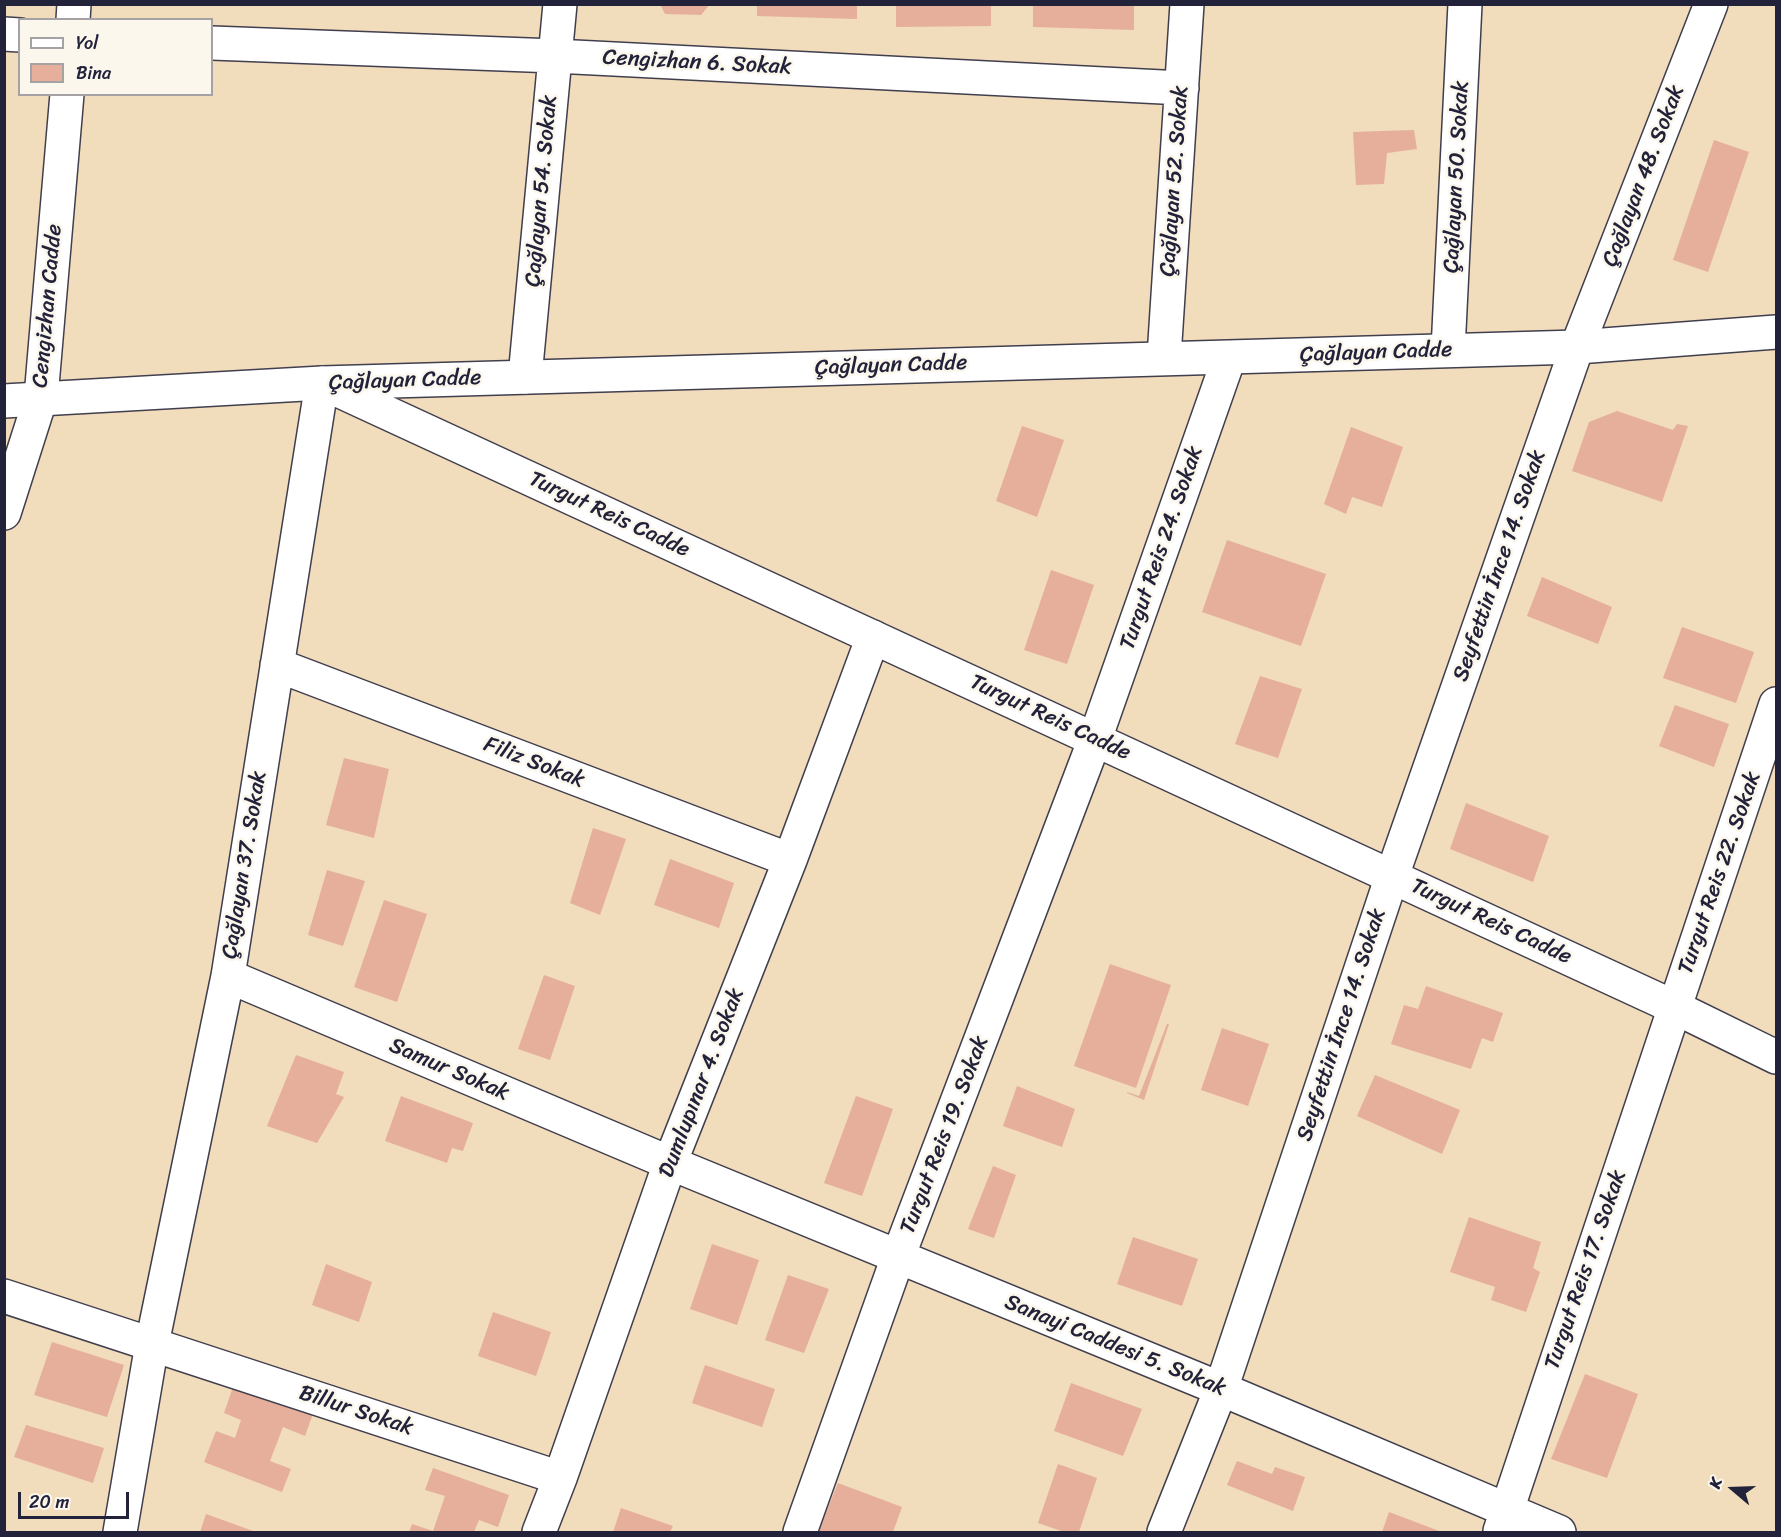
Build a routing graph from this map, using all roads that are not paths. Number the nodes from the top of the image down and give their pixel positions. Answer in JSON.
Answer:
{"nodes":[{"id":1,"x":560,"y":4,"type":"edge"},
{"id":2,"x":1187,"y":4,"type":"edge"},
{"id":3,"x":1465,"y":4,"type":"edge"},
{"id":4,"x":1711,"y":4,"type":"edge"},
{"id":5,"x":213,"y":43,"type":"edge"},
{"id":6,"x":555,"y":56,"type":"junction"},
{"id":7,"x":1182,"y":88,"type":"junction"},
{"id":8,"x":67,"y":96,"type":"edge"},
{"id":9,"x":1776,"y":332,"type":"edge"},
{"id":10,"x":1577,"y":347,"type":"junction"},
{"id":11,"x":1448,"y":350,"type":"junction"},
{"id":12,"x":1164,"y":357,"type":"junction"},
{"id":13,"x":1228,"y":358,"type":"junction"},
{"id":14,"x":525,"y":377,"type":"junction"},
{"id":15,"x":322,"y":383,"type":"junction"},
{"id":16,"x":41,"y":397,"type":"junction"},
{"id":17,"x":4,"y":401,"type":"edge"},
{"id":18,"x":4,"y":513,"type":"edge"},
{"id":19,"x":873,"y":637,"type":"junction"},
{"id":20,"x":278,"y":665,"type":"junction"},
{"id":21,"x":1776,"y":704,"type":"edge"},
{"id":22,"x":1095,"y":739,"type":"junction"},
{"id":23,"x":790,"y":860,"type":"junction"},
{"id":24,"x":1392,"y":876,"type":"junction"},
{"id":25,"x":228,"y":976,"type":"junction"},
{"id":26,"x":1674,"y":1007,"type":"junction"},
{"id":27,"x":1776,"y":1057,"type":"edge"},
{"id":28,"x":670,"y":1164,"type":"junction"},
{"id":29,"x":898,"y":1257,"type":"junction"},
{"id":30,"x":4,"y":1296,"type":"edge"},
{"id":31,"x":152,"y":1344,"type":"junction"},
{"id":32,"x":1221,"y":1389,"type":"junction"},
{"id":33,"x":560,"y":1478,"type":"junction"},
{"id":34,"x":1502,"y":1522,"type":"edge"},
{"id":35,"x":120,"y":1533,"type":"edge"},
{"id":36,"x":539,"y":1533,"type":"edge"},
{"id":37,"x":800,"y":1533,"type":"edge"},
{"id":38,"x":1164,"y":1533,"type":"edge"},
{"id":39,"x":1559,"y":1533,"type":"edge"}],
"edges":[{"from":1,"to":6,"type":"street","name":"Çağlayan 54. Sokak"},
{"from":2,"to":7,"type":"street","name":"Çağlayan 52. Sokak"},
{"from":3,"to":11,"type":"street","name":"Çağlayan 50. Sokak"},
{"from":4,"to":10,"type":"street","name":"Çağlayan 48. Sokak"},
{"from":5,"to":6,"type":"street","name":"Cengizhan 6. Sokak"},
{"from":6,"to":7,"type":"street","name":"Cengizhan 6. Sokak"},
{"from":6,"to":14,"type":"street","name":"Çağlayan 54. Sokak"},
{"from":7,"to":12,"type":"street","name":"Çağlayan 52. Sokak"},
{"from":8,"to":16,"type":"street","name":"Cengizhan Cadde"},
{"from":9,"to":10,"type":"street","name":"Çağlayan Cadde"},
{"from":10,"to":11,"type":"street","name":"Çağlayan Cadde"},
{"from":10,"to":24,"type":"street","name":"Seyfettin İnce 14. Sokak"},
{"from":11,"to":13,"type":"street","name":"Çağlayan Cadde"},
{"from":12,"to":13,"type":"street","name":"Çağlayan Cadde"},
{"from":12,"to":14,"type":"street","name":"Çağlayan Cadde"},
{"from":13,"to":22,"type":"street","name":"Turgut Reis 24. Sokak"},
{"from":14,"to":15,"type":"street","name":"Çağlayan Cadde"},
{"from":15,"to":16,"type":"street","name":"Çağlayan Cadde"},
{"from":15,"to":19,"type":"street","name":"Turgut Reis Cadde"},
{"from":15,"to":20,"type":"street","name":"Çağlayan 37. Sokak"},
{"from":16,"to":17,"type":"street","name":"Çağlayan Cadde"},
{"from":16,"to":18,"type":"street","name":"Cengizhan Cadde"},
{"from":19,"to":22,"type":"street","name":"Turgut Reis Cadde"},
{"from":19,"to":23,"type":"street","name":"Dumlupınar 4. Sokak"},
{"from":20,"to":23,"type":"street","name":"Filiz Sokak"},
{"from":20,"to":25,"type":"street","name":"Çağlayan 37. Sokak"},
{"from":21,"to":26,"type":"street","name":"Turgut Reis 22. Sokak"},
{"from":22,"to":24,"type":"street","name":"Turgut Reis Cadde"},
{"from":22,"to":29,"type":"street","name":"Turgut Reis 19. Sokak"},
{"from":23,"to":28,"type":"street","name":"Dumlupınar 4. Sokak"},
{"from":24,"to":26,"type":"street","name":"Turgut Reis Cadde"},
{"from":24,"to":32,"type":"street","name":"Seyfettin İnce 14. Sokak"},
{"from":25,"to":28,"type":"street","name":"Samur Sokak"},
{"from":25,"to":31,"type":"street","name":"Çağlayan 37. Sokak"},
{"from":26,"to":27,"type":"street","name":"Turgut Reis Cadde"},
{"from":26,"to":34,"type":"street","name":"Turgut Reis 17. Sokak"},
{"from":28,"to":29,"type":"street","name":"Sanayi Caddesi 5. Sokak"},
{"from":28,"to":33,"type":"street","name":"Dumlupınar 4. Sokak"},
{"from":29,"to":32,"type":"street","name":"Sanayi Caddesi 5. Sokak"},
{"from":29,"to":37,"type":"street","name":"Turgut Reis 19. Sokak"},
{"from":30,"to":31,"type":"street","name":"Billur Sokak"},
{"from":31,"to":33,"type":"street","name":"Billur Sokak"},
{"from":31,"to":35,"type":"street","name":"Çağlayan 37. Sokak"},
{"from":32,"to":34,"type":"street","name":"Sanayi Caddesi 5. Sokak"},
{"from":32,"to":38,"type":"street","name":"Seyfettin İnce 14. Sokak"},
{"from":33,"to":36,"type":"street","name":"Dumlupınar 4. Sokak"},
{"from":34,"to":39,"type":"street","name":"Sanayi Caddesi 5. Sokak"}]}
